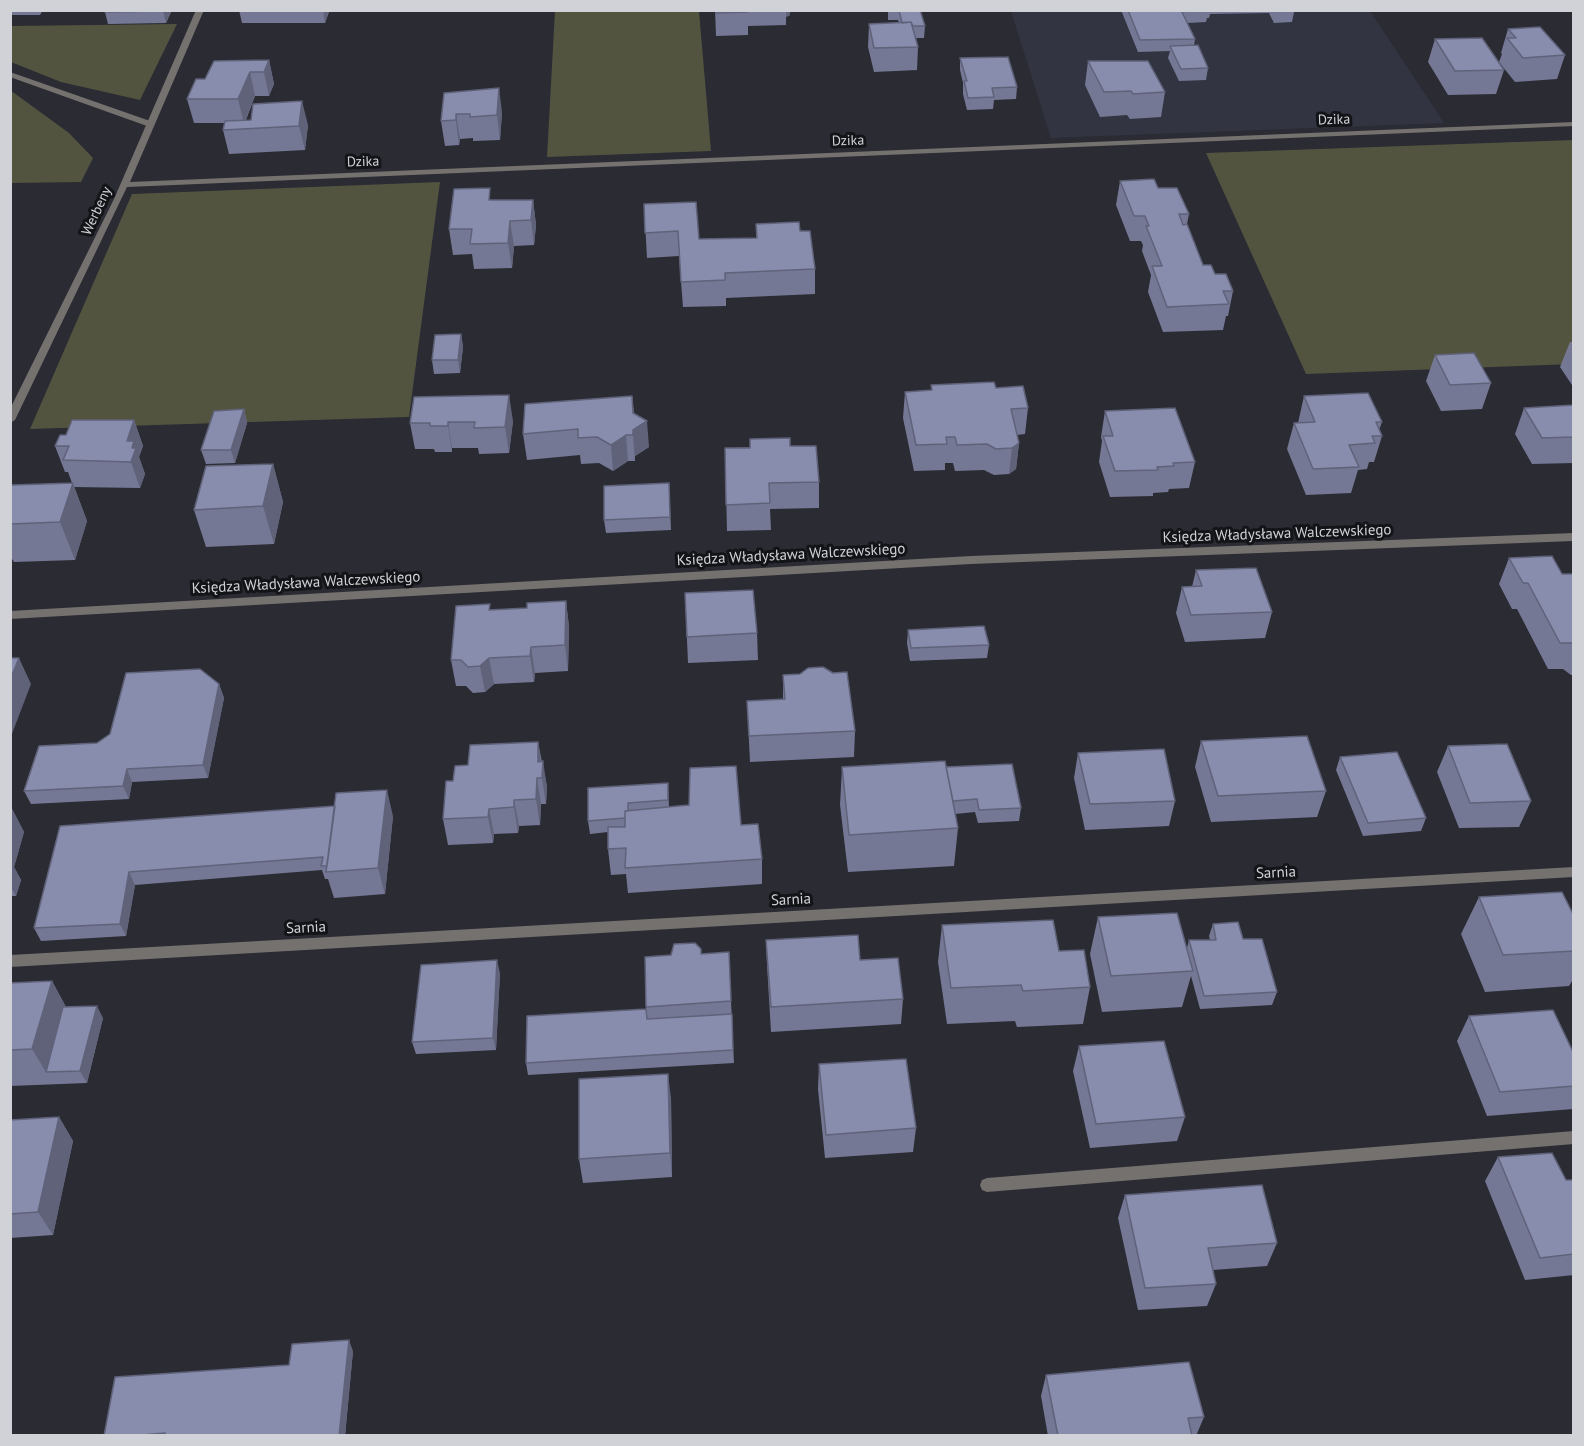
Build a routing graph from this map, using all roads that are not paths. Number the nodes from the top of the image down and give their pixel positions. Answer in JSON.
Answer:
{"nodes":[{"id":1,"x":200,"y":10,"type":"edge"},
{"id":2,"x":10,"y":74,"type":"edge"},
{"id":3,"x":150,"y":124,"type":"junction"},
{"id":4,"x":1574,"y":124,"type":"edge"},
{"id":5,"x":124,"y":185,"type":"junction"},
{"id":6,"x":10,"y":420,"type":"edge"},
{"id":7,"x":1574,"y":537,"type":"edge"},
{"id":8,"x":10,"y":615,"type":"edge"},
{"id":9,"x":1572,"y":875,"type":"edge"},
{"id":10,"x":10,"y":961,"type":"edge"},
{"id":11,"x":1574,"y":1137,"type":"edge"},
{"id":12,"x":987,"y":1185,"type":"dead end"}],
"edges":[{"from":1,"to":3,"type":"street","name":"Werbeny"},
{"from":2,"to":3,"type":"street"},
{"from":3,"to":5,"type":"street","name":"Werbeny"},
{"from":4,"to":5,"type":"street","name":"Dzika"},
{"from":5,"to":6,"type":"street","name":"Werbeny"},
{"from":7,"to":8,"type":"street","name":"Księdza Władysława Walczewskiego"},
{"from":9,"to":10,"type":"street","name":"Sarnia"},
{"from":11,"to":12,"type":"street"}]}
